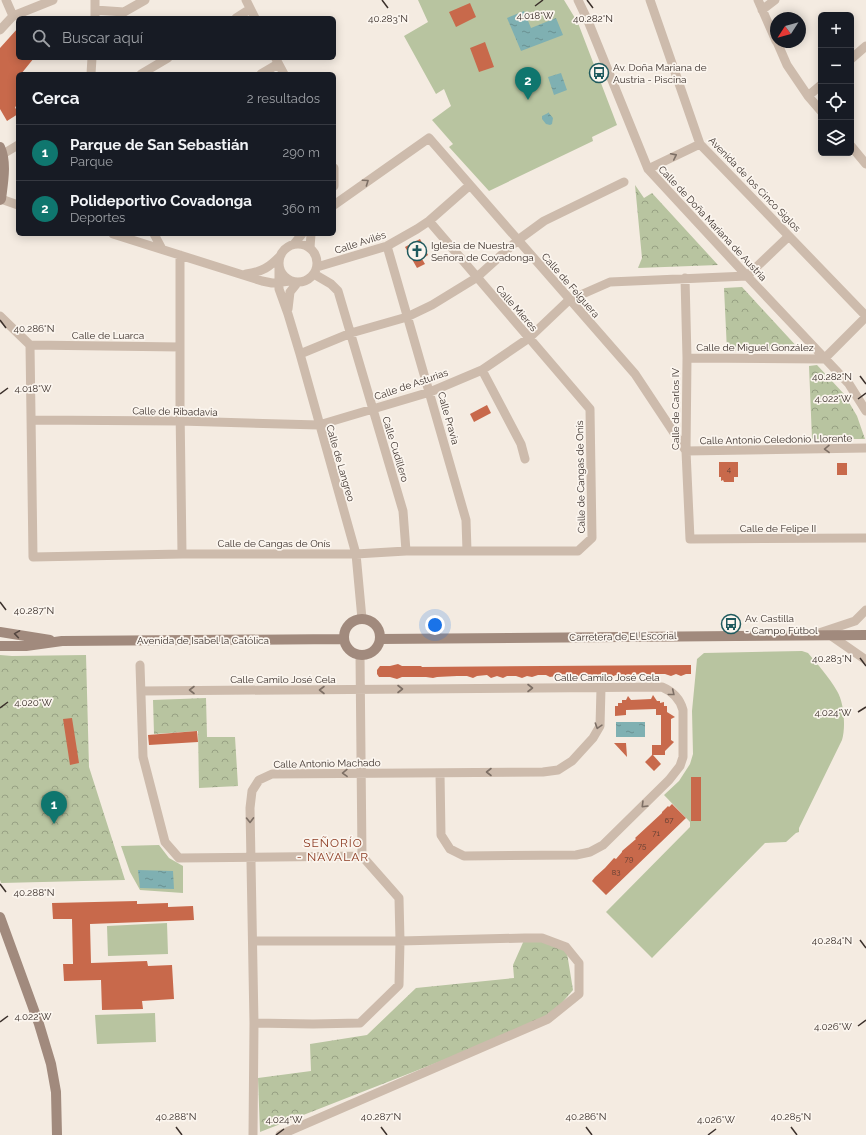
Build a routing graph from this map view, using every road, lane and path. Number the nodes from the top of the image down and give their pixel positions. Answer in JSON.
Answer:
{"nodes":[{"id":1,"x":6,"y":0,"type":"edge"},
{"id":2,"x":53,"y":0,"type":"edge"},
{"id":3,"x":95,"y":0,"type":"edge"},
{"id":4,"x":145,"y":0,"type":"edge"},
{"id":5,"x":246,"y":0,"type":"edge"},
{"id":6,"x":578,"y":0,"type":"edge"},
{"id":7,"x":650,"y":0,"type":"edge"},
{"id":8,"x":758,"y":0,"type":"edge"},
{"id":9,"x":774,"y":0,"type":"edge"},
{"id":10,"x":250,"y":9,"type":"junction"},
{"id":11,"x":762,"y":10,"type":"junction"},
{"id":12,"x":95,"y":14,"type":"edge"},
{"id":13,"x":13,"y":16,"type":"junction"},
{"id":14,"x":239,"y":16,"type":"edge"},
{"id":15,"x":254,"y":16,"type":"edge"},
{"id":16,"x":770,"y":28,"type":"edge"},
{"id":17,"x":0,"y":30,"type":"edge"},
{"id":18,"x":866,"y":46,"type":"edge"},
{"id":19,"x":779,"y":48,"type":"edge"},
{"id":20,"x":854,"y":56,"type":"edge"},
{"id":21,"x":92,"y":60,"type":"edge"},
{"id":22,"x":165,"y":60,"type":"edge"},
{"id":23,"x":276,"y":61,"type":"edge"},
{"id":24,"x":91,"y":72,"type":"edge"},
{"id":25,"x":144,"y":72,"type":"edge"},
{"id":26,"x":263,"y":72,"type":"edge"},
{"id":27,"x":283,"y":72,"type":"edge"},
{"id":28,"x":818,"y":88,"type":"edge"},
{"id":29,"x":808,"y":96,"type":"junction"},
{"id":30,"x":818,"y":108,"type":"edge"},
{"id":31,"x":700,"y":144,"type":"junction"},
{"id":32,"x":16,"y":146,"type":"edge"},
{"id":33,"x":854,"y":150,"type":"edge"},
{"id":34,"x":1,"y":153,"type":"edge"},
{"id":35,"x":866,"y":164,"type":"edge"},
{"id":36,"x":648,"y":169,"type":"junction"},
{"id":37,"x":624,"y":182,"type":"dead end"},
{"id":38,"x":470,"y":185,"type":"junction"},
{"id":39,"x":1,"y":200,"type":"edge"},
{"id":40,"x":16,"y":204,"type":"edge"},
{"id":41,"x":336,"y":204,"type":"edge"},
{"id":42,"x":429,"y":221,"type":"junction"},
{"id":43,"x":120,"y":236,"type":"edge"},
{"id":44,"x":155,"y":236,"type":"edge"},
{"id":45,"x":300,"y":236,"type":"edge"},
{"id":46,"x":311,"y":236,"type":"edge"},
{"id":47,"x":789,"y":236,"type":"junction"},
{"id":48,"x":518,"y":240,"type":"junction"},
{"id":49,"x":294,"y":244,"type":"junction"},
{"id":50,"x":387,"y":246,"type":"junction"},
{"id":51,"x":310,"y":248,"type":"junction"},
{"id":52,"x":162,"y":249,"type":"junction"},
{"id":53,"x":180,"y":255,"type":"junction"},
{"id":54,"x":281,"y":255,"type":"junction"},
{"id":55,"x":279,"y":265,"type":"junction"},
{"id":56,"x":316,"y":270,"type":"junction"},
{"id":57,"x":245,"y":274,"type":"junction"},
{"id":58,"x":746,"y":276,"type":"junction"},
{"id":59,"x":476,"y":278,"type":"junction"},
{"id":60,"x":685,"y":278,"type":"junction"},
{"id":61,"x":262,"y":280,"type":"junction"},
{"id":62,"x":279,"y":282,"type":"junction"},
{"id":63,"x":294,"y":282,"type":"junction"},
{"id":64,"x":283,"y":299,"type":"junction"},
{"id":65,"x":569,"y":300,"type":"junction"},
{"id":66,"x":288,"y":314,"type":"junction"},
{"id":67,"x":0,"y":316,"type":"edge"},
{"id":68,"x":866,"y":316,"type":"edge"},
{"id":69,"x":407,"y":317,"type":"junction"},
{"id":70,"x":351,"y":333,"type":"junction"},
{"id":71,"x":529,"y":338,"type":"junction"},
{"id":72,"x":30,"y":345,"type":"junction"},
{"id":73,"x":180,"y":347,"type":"junction"},
{"id":74,"x":300,"y":354,"type":"junction"},
{"id":75,"x":687,"y":358,"type":"junction"},
{"id":76,"x":824,"y":359,"type":"junction"},
{"id":77,"x":482,"y":370,"type":"junction"},
{"id":78,"x":430,"y":392,"type":"junction"},
{"id":79,"x":372,"y":409,"type":"junction"},
{"id":80,"x":590,"y":409,"type":"joint"},
{"id":81,"x":866,"y":411,"type":"edge"},
{"id":82,"x":31,"y":420,"type":"junction"},
{"id":83,"x":180,"y":422,"type":"junction"},
{"id":84,"x":319,"y":425,"type":"junction"},
{"id":85,"x":866,"y":448,"type":"edge"},
{"id":86,"x":686,"y":451,"type":"junction"},
{"id":87,"x":524,"y":459,"type":"dead end"},
{"id":88,"x":866,"y":538,"type":"edge"},
{"id":89,"x":690,"y":539,"type":"joint"},
{"id":90,"x":467,"y":551,"type":"junction"},
{"id":91,"x":406,"y":552,"type":"junction"},
{"id":92,"x":182,"y":554,"type":"junction"},
{"id":93,"x":356,"y":554,"type":"junction"},
{"id":94,"x":866,"y":610,"type":"edge"},
{"id":95,"x":362,"y":619,"type":"junction"},
{"id":96,"x":0,"y":632,"type":"edge"},
{"id":97,"x":814,"y":635,"type":"junction"},
{"id":98,"x":830,"y":635,"type":"junction"},
{"id":99,"x":866,"y":635,"type":"edge"},
{"id":100,"x":344,"y":639,"type":"junction"},
{"id":101,"x":380,"y":639,"type":"junction"},
{"id":102,"x":62,"y":641,"type":"junction"},
{"id":103,"x":0,"y":646,"type":"edge"},
{"id":104,"x":360,"y":655,"type":"junction"},
{"id":105,"x":866,"y":660,"type":"edge"},
{"id":106,"x":140,"y":665,"type":"dead end"},
{"id":107,"x":601,"y":688,"type":"junction"},
{"id":108,"x":361,"y":689,"type":"junction"},
{"id":109,"x":141,"y":691,"type":"junction"},
{"id":110,"x":440,"y":772,"type":"junction"},
{"id":111,"x":361,"y":773,"type":"junction"},
{"id":112,"x":362,"y":856,"type":"junction"},
{"id":113,"x":251,"y":858,"type":"junction"},
{"id":114,"x":0,"y":917,"type":"edge"},
{"id":115,"x":253,"y":941,"type":"junction"},
{"id":116,"x":400,"y":941,"type":"junction"},
{"id":117,"x":254,"y":1023,"type":"junction"},
{"id":118,"x":57,"y":1135,"type":"edge"},
{"id":119,"x":253,"y":1135,"type":"edge"},
{"id":120,"x":280,"y":1135,"type":"edge"}],
"edges":[{"from":1,"to":13,"type":"street"},
{"from":2,"to":13,"type":"street"},
{"from":3,"to":12,"type":"street"},
{"from":4,"to":12,"type":"street"},
{"from":5,"to":10,"type":"street"},
{"from":6,"to":36,"type":"street","name":"Calle de Doña Mariana de Austria"},
{"from":7,"to":31,"type":"street","name":"Avenida de los Cinco Siglos"},
{"from":8,"to":11,"type":"street"},
{"from":9,"to":11,"type":"street"},
{"from":10,"to":14,"type":"street"},
{"from":10,"to":15,"type":"street"},
{"from":11,"to":16,"type":"street"},
{"from":13,"to":17,"type":"street"},
{"from":18,"to":20,"type":"street"},
{"from":19,"to":29,"type":"street"},
{"from":21,"to":24,"type":"street"},
{"from":22,"to":25,"type":"street"},
{"from":23,"to":26,"type":"street"},
{"from":23,"to":27,"type":"street"},
{"from":28,"to":29,"type":"street"},
{"from":29,"to":30,"type":"street"},
{"from":36,"to":31,"type":"street","one_way":true},
{"from":31,"to":47,"type":"street","name":"Avenida de los Cinco Siglos"},
{"from":32,"to":34,"type":"street"},
{"from":33,"to":35,"type":"street"},
{"from":34,"to":39,"type":"street"},
{"from":36,"to":58,"type":"street","name":"Calle de Doña Mariana de Austria"},
{"from":37,"to":48,"type":"street"},
{"from":41,"to":38,"type":"street","name":"Calle de Felguera","one_way":true},
{"from":38,"to":42,"type":"street","name":"Calle Avilés"},
{"from":38,"to":48,"type":"street","name":"Calle de Felguera"},
{"from":39,"to":40,"type":"street"},
{"from":42,"to":50,"type":"street","name":"Calle Avilés"},
{"from":42,"to":59,"type":"street","name":"Calle Mieres"},
{"from":43,"to":52,"type":"street"},
{"from":44,"to":52,"type":"street"},
{"from":45,"to":49,"type":"street"},
{"from":46,"to":51,"type":"street"},
{"from":47,"to":58,"type":"street"},
{"from":47,"to":68,"type":"street","name":"Avenida de los Cinco Siglos"},
{"from":48,"to":59,"type":"street"},
{"from":48,"to":65,"type":"street","name":"Calle de Felguera"},
{"from":49,"to":51,"type":"street"},
{"from":49,"to":54,"type":"street"},
{"from":50,"to":56,"type":"street","name":"Calle Avilés"},
{"from":50,"to":69,"type":"street","name":"Calle Pravia"},
{"from":51,"to":56,"type":"street"},
{"from":52,"to":53,"type":"street"},
{"from":53,"to":57,"type":"street"},
{"from":53,"to":73,"type":"street"},
{"from":54,"to":55,"type":"street"},
{"from":54,"to":57,"type":"street"},
{"from":55,"to":62,"type":"street","name":"Calle de Langreo"},
{"from":55,"to":63,"type":"street"},
{"from":56,"to":63,"type":"street"},
{"from":56,"to":70,"type":"street","name":"Calle Cudillero"},
{"from":57,"to":61,"type":"street"},
{"from":58,"to":60,"type":"street","name":"Calle de Asturias"},
{"from":58,"to":76,"type":"street","name":"Calle de Doña Mariana de Austria"},
{"from":59,"to":69,"type":"street"},
{"from":59,"to":71,"type":"street","name":"Calle Mieres"},
{"from":60,"to":65,"type":"street","name":"Calle de Asturias"},
{"from":60,"to":75,"type":"street","name":"Calle de Carlos IV"},
{"from":61,"to":62,"type":"street"},
{"from":61,"to":64,"type":"street"},
{"from":62,"to":63,"type":"street"},
{"from":62,"to":64,"type":"street","name":"Calle de Langreo"},
{"from":63,"to":66,"type":"street"},
{"from":64,"to":66,"type":"street","name":"Calle de Langreo"},
{"from":65,"to":71,"type":"street","name":"Calle de Asturias"},
{"from":65,"to":86,"type":"street","name":"Calle de Felguera"},
{"from":66,"to":74,"type":"street","name":"Calle de Langreo"},
{"from":67,"to":72,"type":"street"},
{"from":68,"to":76,"type":"street"},
{"from":69,"to":70,"type":"street"},
{"from":69,"to":78,"type":"street","name":"Calle Pravia"},
{"from":70,"to":74,"type":"street"},
{"from":70,"to":79,"type":"street","name":"Calle Cudillero"},
{"from":71,"to":77,"type":"street","name":"Calle de Asturias"},
{"from":71,"to":80,"type":"street","name":"Calle Mieres"},
{"from":72,"to":73,"type":"street","name":"Calle de Luarca"},
{"from":72,"to":82,"type":"street","name":"Calle de Cangas de Onís"},
{"from":73,"to":83,"type":"street"},
{"from":74,"to":84,"type":"street","name":"Calle de Langreo"},
{"from":75,"to":76,"type":"street","name":"Calle de Miguel González"},
{"from":75,"to":86,"type":"street","name":"Calle de Carlos IV"},
{"from":76,"to":81,"type":"street","name":"Calle de Doña Mariana de Austria"},
{"from":77,"to":78,"type":"street","name":"Calle de Asturias"},
{"from":77,"to":87,"type":"street"},
{"from":78,"to":79,"type":"street","name":"Calle de Asturias"},
{"from":78,"to":90,"type":"street","name":"Calle Pravia"},
{"from":79,"to":84,"type":"street","name":"Calle de Asturias"},
{"from":79,"to":91,"type":"street","name":"Calle Cudillero"},
{"from":80,"to":90,"type":"street","name":"Calle de Cangas de Onís"},
{"from":82,"to":83,"type":"street","name":"Calle de Ribadavia"},
{"from":82,"to":92,"type":"street","name":"Calle de Cangas de Onís"},
{"from":83,"to":84,"type":"street","name":"Calle de Ribadavia"},
{"from":83,"to":92,"type":"street"},
{"from":84,"to":93,"type":"street","name":"Calle de Langreo"},
{"from":85,"to":86,"type":"street","name":"Calle Antonio Celedonio Llorente","one_way":true},
{"from":86,"to":89,"type":"street","name":"Calle de Carlos IV"},
{"from":88,"to":89,"type":"street","name":"Calle de Felipe II"},
{"from":90,"to":91,"type":"street","name":"Calle de Cangas de Onís"},
{"from":91,"to":93,"type":"street","name":"Calle de Cangas de Onís"},
{"from":92,"to":93,"type":"street","name":"Calle de Cangas de Onís"},
{"from":93,"to":95,"type":"street","name":"Calle de Langreo"},
{"from":94,"to":97,"type":"street"},
{"from":95,"to":100,"type":"street"},
{"from":95,"to":101,"type":"street"},
{"from":102,"to":96,"type":"street","name":"Avenida de Isabel la Católica","one_way":true},
{"from":97,"to":98,"type":"street","name":"Carretera de El Escorial"},
{"from":97,"to":101,"type":"street","name":"Carretera de El Escorial"},
{"from":98,"to":99,"type":"street","name":"Carretera de El Escorial"},
{"from":98,"to":105,"type":"street"},
{"from":100,"to":102,"type":"street","name":"Avenida de Isabel la Católica"},
{"from":100,"to":104,"type":"street"},
{"from":101,"to":104,"type":"street"},
{"from":102,"to":103,"type":"street","name":"Avenida de Isabel la Católica"},
{"from":104,"to":108,"type":"street"},
{"from":106,"to":109,"type":"street"},
{"from":108,"to":107,"type":"street","name":"Calle Camilo José Cela","one_way":true},
{"from":107,"to":110,"type":"street","name":"Calle Antonio Machado","one_way":true},
{"from":107,"to":110,"type":"street","name":"Calle Camilo José Cela","one_way":true},
{"from":108,"to":109,"type":"street","name":"Calle Camilo José Cela","one_way":true},
{"from":108,"to":111,"type":"street"},
{"from":109,"to":113,"type":"street"},
{"from":110,"to":111,"type":"street","name":"Calle Antonio Machado"},
{"from":111,"to":112,"type":"street"},
{"from":111,"to":113,"type":"street","name":"Calle Antonio Machado","one_way":true},
{"from":112,"to":113,"type":"street"},
{"from":112,"to":116,"type":"street"},
{"from":113,"to":115,"type":"street","name":"Calle Antonio Machado"},
{"from":114,"to":118,"type":"street"},
{"from":115,"to":116,"type":"street"},
{"from":115,"to":117,"type":"street","name":"Calle Antonio Machado"},
{"from":116,"to":117,"type":"street"},
{"from":116,"to":120,"type":"street"},
{"from":117,"to":119,"type":"street","name":"Calle Antonio Machado"}]}
